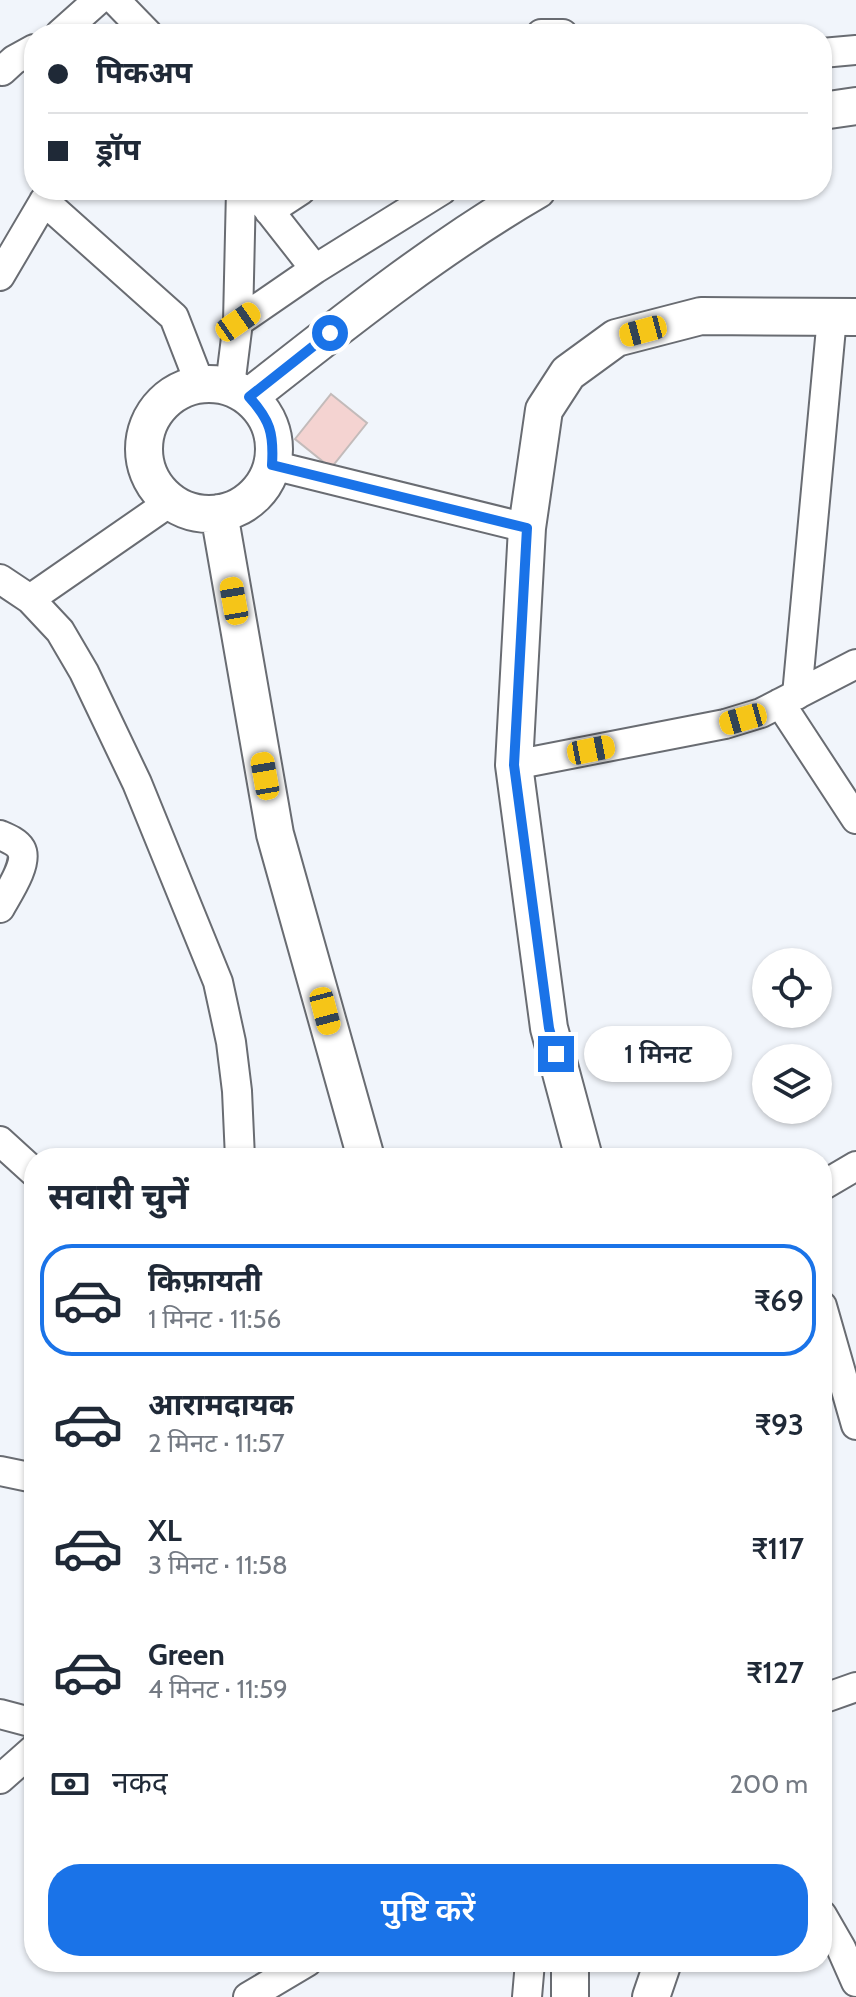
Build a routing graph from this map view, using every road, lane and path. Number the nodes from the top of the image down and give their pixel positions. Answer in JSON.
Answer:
{"nodes":[{"id":1,"x":119,"y":2,"type":"edge"},
{"id":2,"x":78,"y":24,"type":"edge"},
{"id":3,"x":139,"y":24,"type":"edge"},
{"id":4,"x":856,"y":50,"type":"edge"},
{"id":5,"x":832,"y":52,"type":"edge"},
{"id":6,"x":24,"y":54,"type":"edge"},
{"id":7,"x":2,"y":71,"type":"dead end"},
{"id":8,"x":856,"y":106,"type":"edge"},
{"id":9,"x":832,"y":110,"type":"edge"},
{"id":10,"x":46,"y":200,"type":"edge"},
{"id":11,"x":54,"y":200,"type":"edge"},
{"id":12,"x":241,"y":200,"type":"edge"},
{"id":13,"x":261,"y":200,"type":"edge"},
{"id":14,"x":426,"y":200,"type":"edge"},
{"id":15,"x":520,"y":200,"type":"edge"},
{"id":16,"x":315,"y":269,"type":"junction"},
{"id":17,"x":0,"y":276,"type":"edge"},
{"id":18,"x":844,"y":317,"type":"edge"},
{"id":19,"x":238,"y":322,"type":"junction"},
{"id":20,"x":226,"y":389,"type":"junction"},
{"id":21,"x":272,"y":465,"type":"junction"},
{"id":22,"x":170,"y":502,"type":"junction"},
{"id":23,"x":219,"y":513,"type":"junction"},
{"id":24,"x":527,"y":528,"type":"junction"},
{"id":25,"x":0,"y":579,"type":"edge"},
{"id":26,"x":30,"y":599,"type":"junction"},
{"id":27,"x":856,"y":664,"type":"edge"},
{"id":28,"x":788,"y":699,"type":"junction"},
{"id":29,"x":514,"y":765,"type":"junction"},
{"id":30,"x":856,"y":819,"type":"edge"},
{"id":31,"x":0,"y":835,"type":"edge"},
{"id":32,"x":0,"y":908,"type":"edge"},
{"id":33,"x":0,"y":1141,"type":"edge"},
{"id":34,"x":240,"y":1148,"type":"edge"},
{"id":35,"x":363,"y":1148,"type":"edge"},
{"id":36,"x":581,"y":1148,"type":"edge"},
{"id":37,"x":24,"y":1163,"type":"edge"},
{"id":38,"x":856,"y":1166,"type":"edge"},
{"id":39,"x":832,"y":1180,"type":"edge"},
{"id":40,"x":832,"y":1328,"type":"edge"},
{"id":41,"x":847,"y":1362,"type":"edge"},
{"id":42,"x":856,"y":1425,"type":"edge"},
{"id":43,"x":0,"y":1471,"type":"edge"},
{"id":44,"x":24,"y":1476,"type":"edge"},
{"id":45,"x":856,"y":1687,"type":"edge"},
{"id":46,"x":832,"y":1695,"type":"edge"},
{"id":47,"x":0,"y":1714,"type":"edge"},
{"id":48,"x":24,"y":1720,"type":"edge"},
{"id":49,"x":24,"y":1758,"type":"edge"},
{"id":50,"x":0,"y":1779,"type":"edge"},
{"id":51,"x":832,"y":1932,"type":"edge"},
{"id":52,"x":290,"y":1972,"type":"edge"},
{"id":53,"x":529,"y":1972,"type":"edge"},
{"id":54,"x":570,"y":1972,"type":"edge"},
{"id":55,"x":660,"y":1972,"type":"edge"},
{"id":56,"x":856,"y":1982,"type":"edge"},
{"id":57,"x":248,"y":1997,"type":"edge"},
{"id":58,"x":527,"y":1997,"type":"edge"},
{"id":59,"x":570,"y":1997,"type":"edge"},
{"id":60,"x":651,"y":1997,"type":"edge"}],
"edges":[{"from":1,"to":2,"type":"street"},
{"from":1,"to":3,"type":"street"},
{"from":4,"to":5,"type":"street"},
{"from":6,"to":7,"type":"street"},
{"from":8,"to":9,"type":"street"},
{"from":10,"to":17,"type":"street"},
{"from":11,"to":20,"type":"street"},
{"from":12,"to":19,"type":"street"},
{"from":13,"to":16,"type":"street"},
{"from":14,"to":16,"type":"street"},
{"from":15,"to":20,"type":"street"},
{"from":16,"to":19,"type":"street"},
{"from":18,"to":24,"type":"street"},
{"from":18,"to":28,"type":"street"},
{"from":19,"to":20,"type":"street"},
{"from":20,"to":21,"type":"street"},
{"from":20,"to":22,"type":"street"},
{"from":21,"to":23,"type":"street"},
{"from":21,"to":24,"type":"street"},
{"from":22,"to":23,"type":"street"},
{"from":22,"to":26,"type":"street"},
{"from":23,"to":35,"type":"street"},
{"from":24,"to":29,"type":"street"},
{"from":25,"to":26,"type":"street"},
{"from":26,"to":34,"type":"street"},
{"from":27,"to":28,"type":"street"},
{"from":28,"to":29,"type":"street"},
{"from":28,"to":30,"type":"street"},
{"from":29,"to":36,"type":"street"},
{"from":31,"to":32,"type":"street"},
{"from":33,"to":37,"type":"street"},
{"from":38,"to":39,"type":"street"},
{"from":40,"to":41,"type":"street"},
{"from":41,"to":42,"type":"street"},
{"from":43,"to":44,"type":"street"},
{"from":45,"to":46,"type":"street"},
{"from":47,"to":48,"type":"street"},
{"from":49,"to":50,"type":"street"},
{"from":51,"to":56,"type":"street"},
{"from":52,"to":57,"type":"street"},
{"from":53,"to":58,"type":"street"},
{"from":54,"to":59,"type":"street"},
{"from":55,"to":60,"type":"street"}]}
